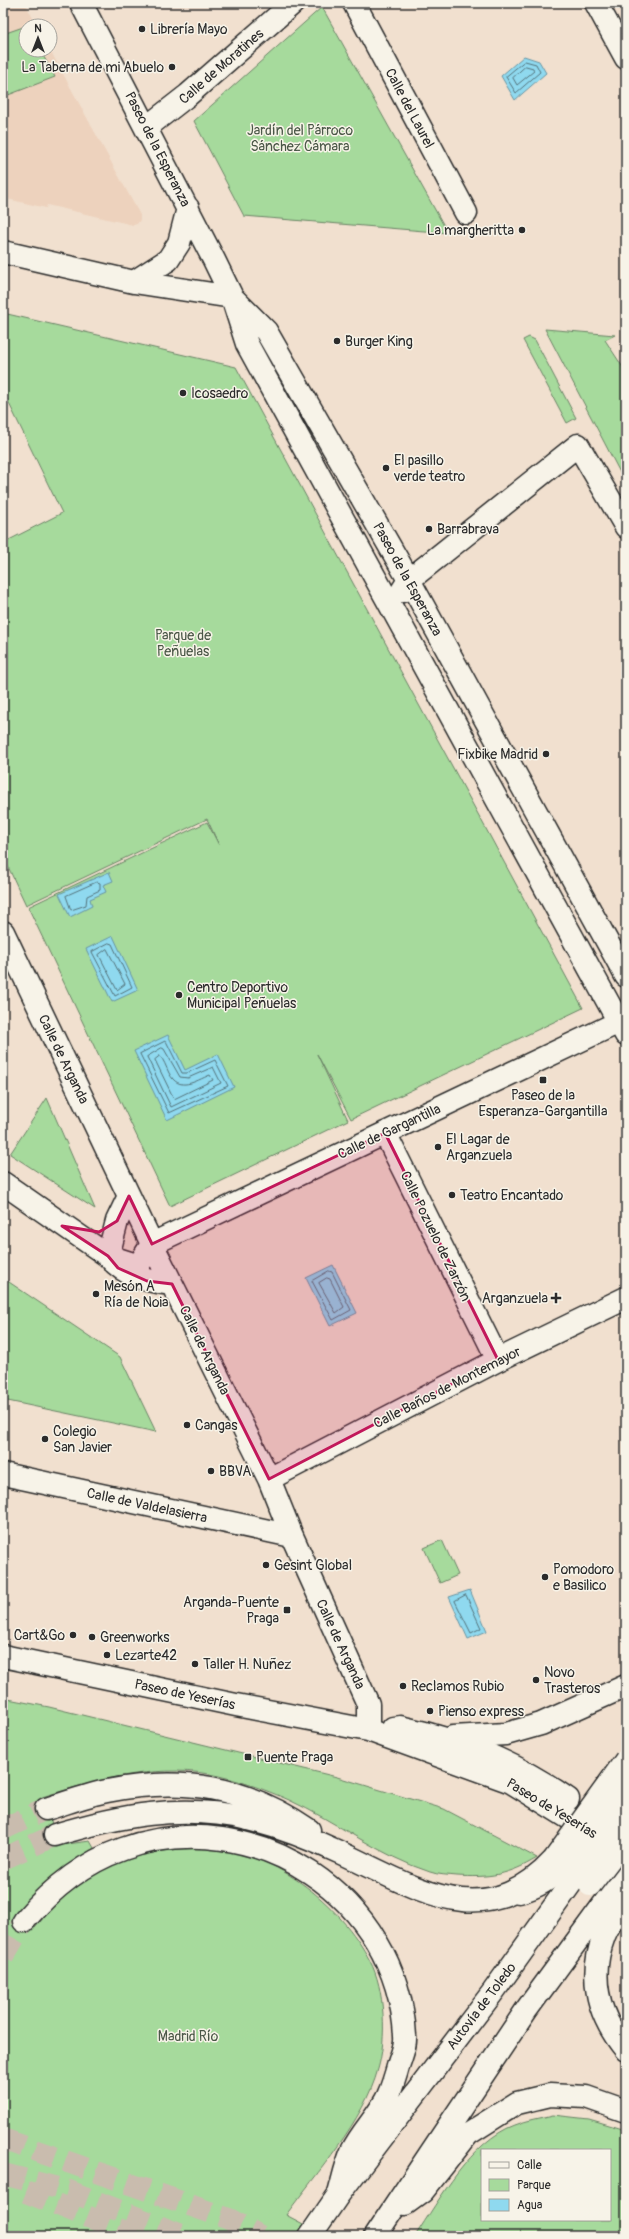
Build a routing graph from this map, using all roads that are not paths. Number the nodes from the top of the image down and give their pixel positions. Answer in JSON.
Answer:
{"nodes":[{"id":1,"x":81,"y":3,"type":"edge"},
{"id":2,"x":293,"y":3,"type":"edge"},
{"id":3,"x":354,"y":3,"type":"edge"},
{"id":4,"x":596,"y":3,"type":"edge"},
{"id":5,"x":626,"y":58,"type":"edge"},
{"id":6,"x":147,"y":127,"type":"junction"},
{"id":7,"x":188,"y":208,"type":"junction"},
{"id":8,"x":466,"y":213,"type":"dead end"},
{"id":9,"x":3,"y":252,"type":"edge"},
{"id":10,"x":134,"y":282,"type":"junction"},
{"id":11,"x":232,"y":297,"type":"junction"},
{"id":12,"x":626,"y":527,"type":"edge"},
{"id":13,"x":409,"y":580,"type":"junction"},
{"id":14,"x":391,"y":606,"type":"junction"},
{"id":15,"x":569,"y":872,"type":"junction"},
{"id":16,"x":539,"y":876,"type":"junction"},
{"id":17,"x":3,"y":932,"type":"edge"},
{"id":18,"x":626,"y":976,"type":"edge"},
{"id":19,"x":624,"y":1025,"type":"edge"},
{"id":20,"x":385,"y":1133,"type":"junction"},
{"id":21,"x":3,"y":1183,"type":"edge"},
{"id":22,"x":129,"y":1196,"type":"junction"},
{"id":23,"x":117,"y":1221,"type":"junction"},
{"id":24,"x":62,"y":1226,"type":"junction"},
{"id":25,"x":152,"y":1244,"type":"junction"},
{"id":26,"x":108,"y":1256,"type":"junction"},
{"id":27,"x":172,"y":1284,"type":"junction"},
{"id":28,"x":626,"y":1298,"type":"edge"},
{"id":29,"x":498,"y":1360,"type":"junction"},
{"id":30,"x":3,"y":1474,"type":"edge"},
{"id":31,"x":268,"y":1479,"type":"junction"},
{"id":32,"x":292,"y":1536,"type":"junction"},
{"id":33,"x":3,"y":1656,"type":"edge"},
{"id":34,"x":626,"y":1686,"type":"edge"},
{"id":35,"x":368,"y":1730,"type":"junction"},
{"id":36,"x":442,"y":1736,"type":"junction"},
{"id":37,"x":626,"y":1760,"type":"edge"},
{"id":38,"x":626,"y":1782,"type":"edge"},
{"id":39,"x":626,"y":1806,"type":"edge"},
{"id":40,"x":46,"y":1809,"type":"tunnel mouth"},
{"id":41,"x":55,"y":1835,"type":"tunnel mouth"},
{"id":42,"x":625,"y":1846,"type":"edge"},
{"id":43,"x":343,"y":1853,"type":"junction"},
{"id":44,"x":571,"y":1872,"type":"junction"},
{"id":45,"x":626,"y":1874,"type":"edge"},
{"id":46,"x":618,"y":1901,"type":"edge"},
{"id":47,"x":24,"y":1922,"type":"tunnel mouth"},
{"id":48,"x":626,"y":2050,"type":"edge"},
{"id":49,"x":626,"y":2111,"type":"edge"},
{"id":50,"x":336,"y":2198,"type":"junction"},
{"id":51,"x":381,"y":2228,"type":"edge"},
{"id":52,"x":310,"y":2236,"type":"edge"}],
"edges":[{"from":1,"to":6,"type":"main road","name":"Paseo de la Esperanza"},
{"from":2,"to":6,"type":"main road","name":"Calle de Moratines"},
{"from":3,"to":8,"type":"main road","name":"Calle del Laurel"},
{"from":4,"to":5,"type":"main road"},
{"from":6,"to":7,"type":"main road","name":"Paseo de la Esperanza"},
{"from":7,"to":10,"type":"main road"},
{"from":7,"to":11,"type":"main road","name":"Paseo de la Esperanza"},
{"from":9,"to":10,"type":"main road"},
{"from":10,"to":11,"type":"main road"},
{"from":11,"to":13,"type":"main road","name":"Paseo de la Esperanza"},
{"from":11,"to":14,"type":"main road","name":"Paseo de la Esperanza"},
{"from":12,"to":13,"type":"main road"},
{"from":13,"to":14,"type":"main road"},
{"from":13,"to":15,"type":"main road","name":"Paseo de la Esperanza"},
{"from":14,"to":16,"type":"main road","name":"Paseo de la Esperanza"},
{"from":15,"to":16,"type":"main road"},
{"from":15,"to":18,"type":"main road","name":"Paseo de la Esperanza"},
{"from":16,"to":19,"type":"main road","name":"Paseo de la Esperanza"},
{"from":17,"to":22,"type":"main road","name":"Calle de Arganda"},
{"from":19,"to":20,"type":"main road","name":"Calle de Gargantilla"},
{"from":20,"to":25,"type":"main road","name":"Calle de Gargantilla"},
{"from":20,"to":29,"type":"main road","name":"Calle Pozuelo de Zarzón"},
{"from":21,"to":24,"type":"main road"},
{"from":22,"to":23,"type":"main road"},
{"from":22,"to":25,"type":"main road","name":"Calle de Arganda"},
{"from":23,"to":24,"type":"main road"},
{"from":23,"to":26,"type":"main road"},
{"from":24,"to":26,"type":"main road"},
{"from":25,"to":26,"type":"main road"},
{"from":25,"to":27,"type":"main road","name":"Calle de Arganda"},
{"from":26,"to":27,"type":"main road"},
{"from":27,"to":31,"type":"main road","name":"Calle de Arganda"},
{"from":28,"to":29,"type":"main road","name":"Calle Baños de Montemayor"},
{"from":29,"to":31,"type":"main road","name":"Calle Baños de Montemayor"},
{"from":30,"to":32,"type":"main road","name":"Calle de Valdelasierra"},
{"from":31,"to":32,"type":"main road","name":"Calle de Arganda"},
{"from":32,"to":35,"type":"main road","name":"Calle de Arganda"},
{"from":33,"to":35,"type":"main road","name":"Paseo de Yeserías"},
{"from":34,"to":36,"type":"main road"},
{"from":35,"to":36,"type":"main road","name":"Paseo de Yeserías"},
{"from":35,"to":42,"type":"main road","name":"Paseo de Yeserías"},
{"from":36,"to":42,"type":"main road","name":"Paseo de Yeserías"},
{"from":37,"to":44,"type":"main road","bridge":true},
{"from":38,"to":44,"type":"main road","bridge":true},
{"from":39,"to":44,"type":"main road","name":"Autovía de Toledo","bridge":true},
{"from":40,"to":43,"type":"main road"},
{"from":41,"to":43,"type":"main road"},
{"from":42,"to":44,"type":"main road","bridge":true},
{"from":43,"to":44,"type":"main road"},
{"from":44,"to":50,"type":"main road","name":"Autovía de Toledo"},
{"from":45,"to":46,"type":"main road"},
{"from":46,"to":48,"type":"main road"},
{"from":46,"to":51,"type":"main road"},
{"from":47,"to":50,"type":"main road"},
{"from":49,"to":51,"type":"main road"},
{"from":50,"to":52,"type":"main road","name":"Autovía de Toledo"}]}
